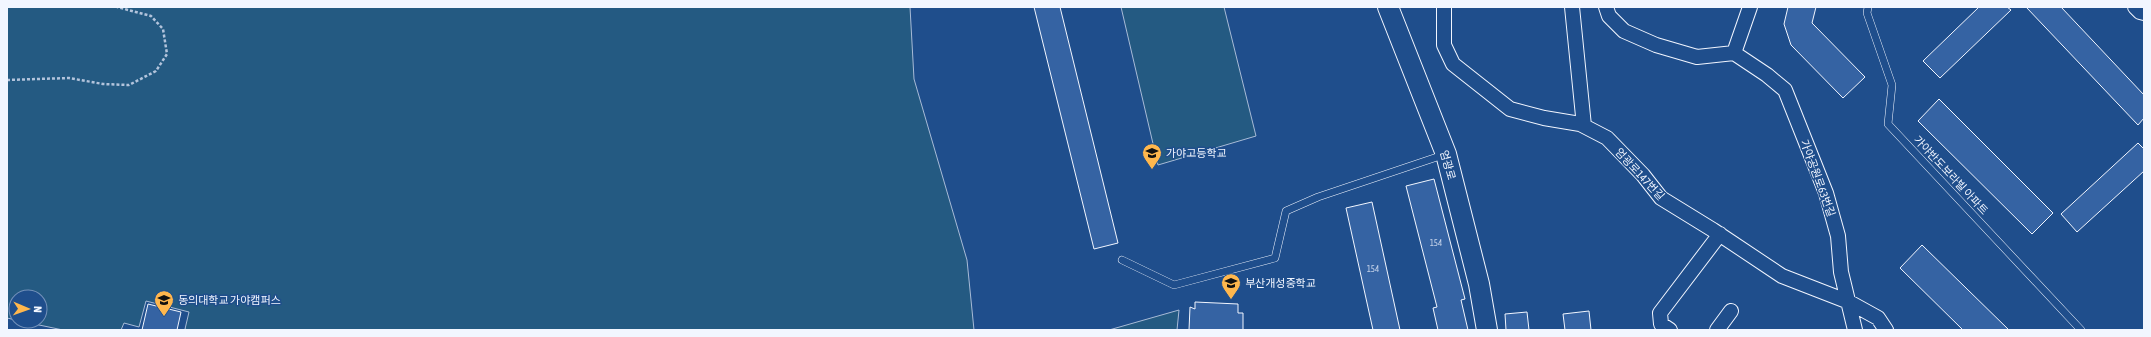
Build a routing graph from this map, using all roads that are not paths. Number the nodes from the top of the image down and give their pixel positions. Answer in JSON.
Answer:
{"nodes":[{"id":1,"x":1388,"y":7,"type":"edge"},
{"id":2,"x":1444,"y":7,"type":"edge"},
{"id":3,"x":1572,"y":7,"type":"edge"},
{"id":4,"x":1606,"y":7,"type":"edge"},
{"id":5,"x":1750,"y":7,"type":"edge"},
{"id":6,"x":1868,"y":7,"type":"edge"},
{"id":7,"x":2135,"y":7,"type":"edge"},
{"id":8,"x":2144,"y":13,"type":"edge"},
{"id":9,"x":1734,"y":53,"type":"junction"},
{"id":10,"x":1584,"y":126,"type":"junction"},
{"id":11,"x":1446,"y":154,"type":"junction"},
{"id":12,"x":1720,"y":234,"type":"junction"},
{"id":13,"x":1122,"y":260,"type":"dead end"},
{"id":14,"x":1849,"y":302,"type":"junction"},
{"id":15,"x":1731,"y":311,"type":"dead end"},
{"id":16,"x":1487,"y":330,"type":"edge"},
{"id":17,"x":1670,"y":330,"type":"edge"},
{"id":18,"x":1717,"y":330,"type":"edge"},
{"id":19,"x":1855,"y":330,"type":"edge"},
{"id":20,"x":1886,"y":330,"type":"edge"},
{"id":21,"x":2080,"y":330,"type":"edge"}],
"edges":[{"from":1,"to":11,"type":"main road","name":"엄광로"},
{"from":2,"to":10,"type":"street","name":"엄광로147번길"},
{"from":3,"to":10,"type":"street"},
{"from":4,"to":9,"type":"street"},
{"from":5,"to":9,"type":"street"},
{"from":6,"to":21,"type":"lane","name":"가야반도보라빌 아파트"},
{"from":7,"to":8,"type":"street"},
{"from":9,"to":14,"type":"street","name":"가야공원로63번길"},
{"from":10,"to":12,"type":"street","name":"엄광로147번길"},
{"from":11,"to":13,"type":"lane"},
{"from":11,"to":16,"type":"main road","name":"엄광로"},
{"from":12,"to":14,"type":"street","name":"엄광로147번길"},
{"from":12,"to":17,"type":"street"},
{"from":14,"to":19,"type":"street","name":"가야공원로63번길"},
{"from":14,"to":20,"type":"street","name":"엄광로147번길"},
{"from":15,"to":18,"type":"street"}]}
